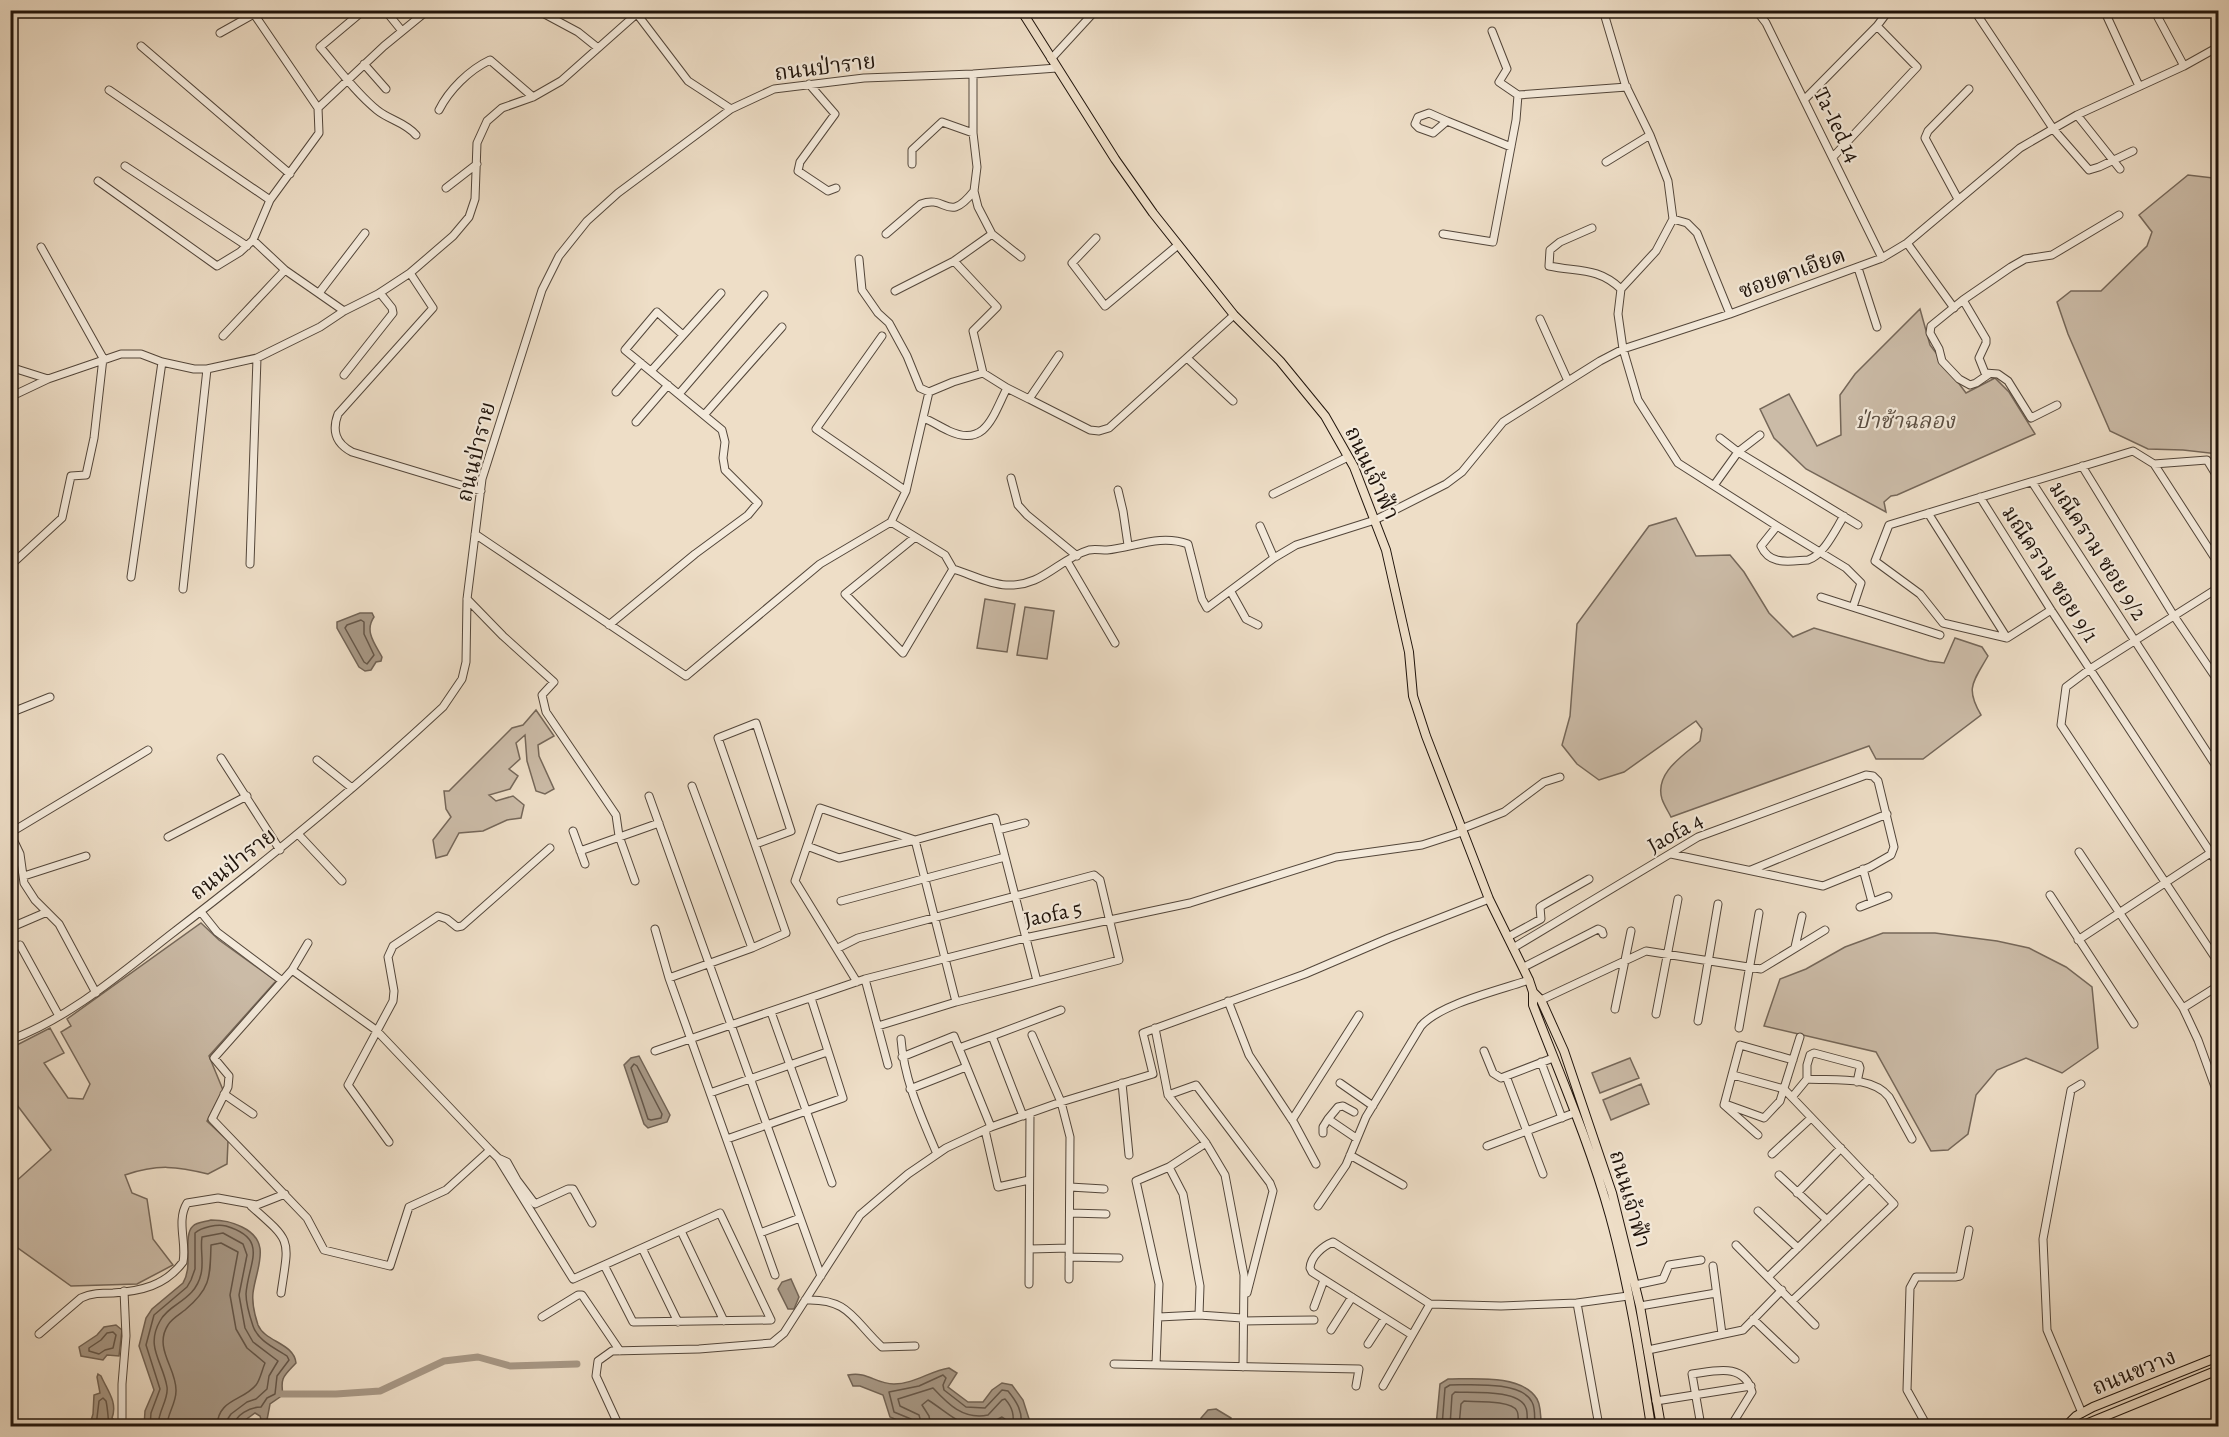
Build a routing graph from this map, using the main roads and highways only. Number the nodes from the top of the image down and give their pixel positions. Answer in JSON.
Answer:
{"nodes":[{"id":1,"x":1023,"y":14,"type":"edge"},
{"id":2,"x":1533,"y":992,"type":"junction"},
{"id":3,"x":2218,"y":1357,"type":"edge"},
{"id":4,"x":2196,"y":1366,"type":"junction"},
{"id":5,"x":2218,"y":1370,"type":"edge"},
{"id":6,"x":2200,"y":1377,"type":"junction"},
{"id":7,"x":1651,"y":1426,"type":"edge"},
{"id":8,"x":1661,"y":1426,"type":"edge"},
{"id":9,"x":2067,"y":1426,"type":"edge"},
{"id":10,"x":2081,"y":1426,"type":"edge"}],
"edges":[{"from":1,"to":2,"type":"main road","name":"ถนนเจ้าฟ้า"},
{"from":2,"to":7,"type":"main road","name":"ถนนเจ้าฟ้า"},
{"from":2,"to":8,"type":"main road","name":"ถนนเจ้าฟ้า"},
{"from":3,"to":4,"type":"main road","name":"ถนนขวาง"},
{"from":4,"to":6,"type":"main road"},
{"from":4,"to":9,"type":"main road","name":"ถนนขวาง"},
{"from":5,"to":6,"type":"main road","name":"ถนนขวาง"},
{"from":6,"to":10,"type":"main road","name":"ถนนขวาง"}]}
